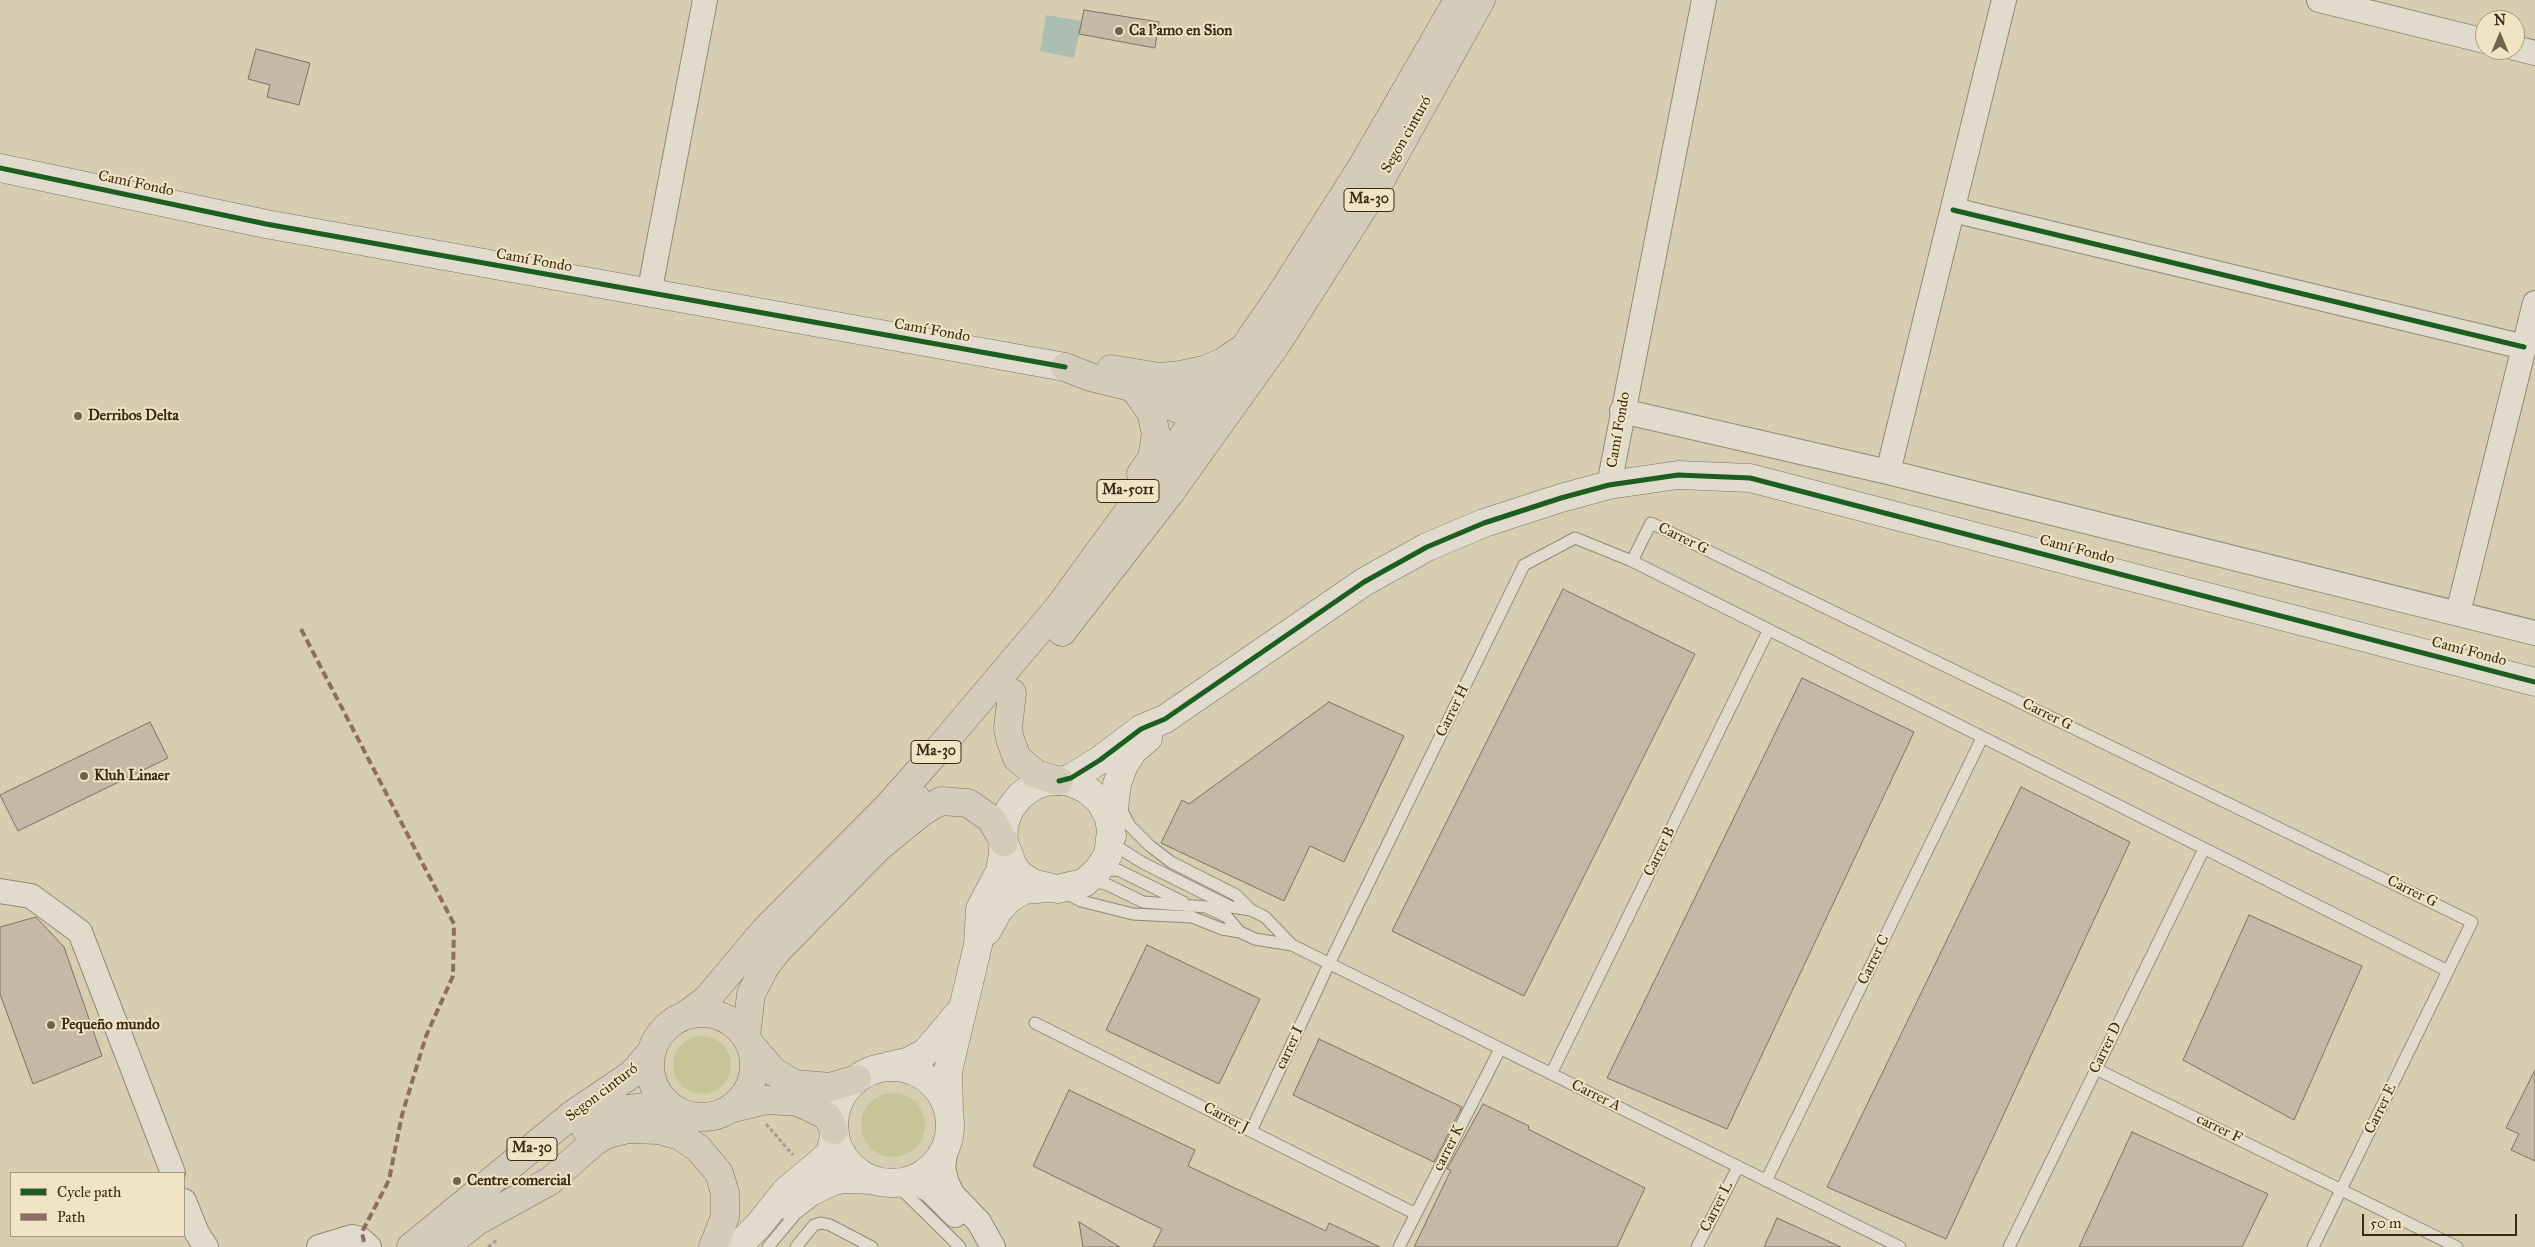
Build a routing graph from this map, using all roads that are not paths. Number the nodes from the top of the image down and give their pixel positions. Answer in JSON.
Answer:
{"nodes":[{"id":1,"x":705,"y":0,"type":"edge"},
{"id":2,"x":1458,"y":0,"type":"edge"},
{"id":3,"x":1481,"y":0,"type":"edge"},
{"id":4,"x":1704,"y":0,"type":"edge"},
{"id":5,"x":2004,"y":0,"type":"edge"},
{"id":6,"x":2319,"y":0,"type":"edge"},
{"id":7,"x":2475,"y":39,"type":"edge"},
{"id":8,"x":1429,"y":96,"type":"junction"},
{"id":9,"x":0,"y":168,"type":"edge"},
{"id":10,"x":1953,"y":210,"type":"junction"},
{"id":11,"x":649,"y":294,"type":"junction"},
{"id":12,"x":2535,"y":303,"type":"edge"},
{"id":13,"x":1252,"y":337,"type":"junction"},
{"id":14,"x":2524,"y":347,"type":"junction"},
{"id":15,"x":1065,"y":367,"type":"joint"},
{"id":16,"x":1147,"y":384,"type":"junction"},
{"id":17,"x":1622,"y":411,"type":"junction"},
{"id":18,"x":1200,"y":412,"type":"junction"},
{"id":19,"x":1888,"y":472,"type":"junction"},
{"id":20,"x":1609,"y":485,"type":"junction"},
{"id":21,"x":1632,"y":561,"type":"junction"},
{"id":22,"x":1081,"y":593,"type":"junction"},
{"id":23,"x":2458,"y":614,"type":"junction"},
{"id":24,"x":1768,"y":631,"type":"junction"},
{"id":25,"x":2535,"y":633,"type":"edge"},
{"id":26,"x":2535,"y":682,"type":"edge"},
{"id":27,"x":1012,"y":693,"type":"junction"},
{"id":28,"x":1165,"y":719,"type":"junction"},
{"id":29,"x":1982,"y":738,"type":"junction"},
{"id":30,"x":1059,"y":781,"type":"junction"},
{"id":31,"x":1117,"y":791,"type":"junction"},
{"id":32,"x":1112,"y":836,"type":"junction"},
{"id":33,"x":1004,"y":842,"type":"junction"},
{"id":34,"x":878,"y":848,"type":"junction"},
{"id":35,"x":2204,"y":849,"type":"junction"},
{"id":36,"x":1088,"y":880,"type":"junction"},
{"id":37,"x":1050,"y":888,"type":"junction"},
{"id":38,"x":0,"y":891,"type":"edge"},
{"id":39,"x":1196,"y":905,"type":"junction"},
{"id":40,"x":1251,"y":910,"type":"junction"},
{"id":41,"x":1240,"y":932,"type":"junction"},
{"id":42,"x":978,"y":945,"type":"junction"},
{"id":43,"x":1292,"y":945,"type":"junction"},
{"id":44,"x":1329,"y":964,"type":"junction"},
{"id":45,"x":2448,"y":971,"type":"junction"},
{"id":46,"x":962,"y":1009,"type":"junction"},
{"id":47,"x":684,"y":1016,"type":"junction"},
{"id":48,"x":1035,"y":1023,"type":"dead end"},
{"id":49,"x":749,"y":1041,"type":"junction"},
{"id":50,"x":1500,"y":1048,"type":"junction"},
{"id":51,"x":652,"y":1051,"type":"junction"},
{"id":52,"x":884,"y":1067,"type":"junction"},
{"id":53,"x":2096,"y":1069,"type":"junction"},
{"id":54,"x":1551,"y":1074,"type":"junction"},
{"id":55,"x":857,"y":1078,"type":"junction"},
{"id":56,"x":673,"y":1109,"type":"junction"},
{"id":57,"x":730,"y":1109,"type":"junction"},
{"id":58,"x":949,"y":1110,"type":"junction"},
{"id":59,"x":835,"y":1131,"type":"junction"},
{"id":60,"x":1252,"y":1131,"type":"junction"},
{"id":61,"x":946,"y":1148,"type":"junction"},
{"id":62,"x":1738,"y":1166,"type":"junction"},
{"id":63,"x":173,"y":1172,"type":"edge"},
{"id":64,"x":887,"y":1181,"type":"junction"},
{"id":65,"x":1766,"y":1181,"type":"junction"},
{"id":66,"x":806,"y":1185,"type":"junction"},
{"id":67,"x":2342,"y":1189,"type":"junction"},
{"id":68,"x":185,"y":1204,"type":"edge"},
{"id":69,"x":1416,"y":1214,"type":"junction"},
{"id":70,"x":481,"y":1219,"type":"junction"},
{"id":71,"x":991,"y":1245,"type":"edge"},
{"id":72,"x":1893,"y":1246,"type":"edge"},
{"id":73,"x":206,"y":1247,"type":"edge"},
{"id":74,"x":319,"y":1247,"type":"edge"},
{"id":75,"x":369,"y":1247,"type":"edge"},
{"id":76,"x":411,"y":1247,"type":"edge"},
{"id":77,"x":444,"y":1247,"type":"edge"},
{"id":78,"x":713,"y":1247,"type":"edge"},
{"id":79,"x":737,"y":1247,"type":"edge"},
{"id":80,"x":753,"y":1247,"type":"edge"},
{"id":81,"x":768,"y":1247,"type":"edge"},
{"id":82,"x":796,"y":1247,"type":"edge"},
{"id":83,"x":872,"y":1247,"type":"edge"},
{"id":84,"x":960,"y":1247,"type":"edge"},
{"id":85,"x":1399,"y":1247,"type":"edge"},
{"id":86,"x":1697,"y":1247,"type":"edge"},
{"id":87,"x":2009,"y":1247,"type":"edge"},
{"id":88,"x":2313,"y":1247,"type":"edge"},
{"id":89,"x":2457,"y":1247,"type":"edge"}],
"edges":[{"from":1,"to":11,"type":"street"},
{"from":2,"to":13,"type":"highway","name":"Segon cinturó"},
{"from":3,"to":8,"type":"highway","name":"Segon cinturó","number":"Ma-30"},
{"from":4,"to":17,"type":"street","name":"Camí Fondo"},
{"from":5,"to":10,"type":"street"},
{"from":6,"to":7,"type":"street"},
{"from":8,"to":18,"type":"highway"},
{"from":8,"to":22,"type":"highway","name":"Segon cinturó","number":"Ma-30"},
{"from":9,"to":11,"type":"street","name":"Camí Fondo"},
{"from":10,"to":14,"type":"street"},
{"from":10,"to":19,"type":"street"},
{"from":11,"to":15,"type":"street","name":"Camí Fondo"},
{"from":12,"to":14,"type":"street"},
{"from":13,"to":16,"type":"highway"},
{"from":13,"to":18,"type":"highway"},
{"from":14,"to":23,"type":"street"},
{"from":15,"to":16,"type":"highway"},
{"from":16,"to":18,"type":"highway"},
{"from":16,"to":22,"type":"highway","number":"Ma-5011"},
{"from":17,"to":19,"type":"street"},
{"from":17,"to":20,"type":"street","name":"Camí Fondo"},
{"from":18,"to":22,"type":"highway","number":"Ma-30"},
{"from":18,"to":22,"type":"highway"},
{"from":19,"to":23,"type":"street"},
{"from":20,"to":26,"type":"street","name":"Camí Fondo"},
{"from":20,"to":28,"type":"street"},
{"from":21,"to":24,"type":"lane"},
{"from":21,"to":44,"type":"lane","name":"Carrer H"},
{"from":21,"to":45,"type":"lane","name":"Carrer G"},
{"from":22,"to":27,"type":"highway","number":"Ma-30"},
{"from":22,"to":47,"type":"highway","number":"Ma-30"},
{"from":23,"to":25,"type":"street"},
{"from":24,"to":29,"type":"lane"},
{"from":24,"to":54,"type":"lane","name":"Carrer B"},
{"from":27,"to":30,"type":"highway"},
{"from":27,"to":34,"type":"highway","number":"Ma-30"},
{"from":28,"to":30,"type":"street"},
{"from":28,"to":31,"type":"street"},
{"from":29,"to":35,"type":"lane"},
{"from":29,"to":65,"type":"lane","name":"Carrer C"},
{"from":30,"to":32,"type":"street"},
{"from":30,"to":33,"type":"street"},
{"from":31,"to":32,"type":"street"},
{"from":31,"to":40,"type":"lane"},
{"from":32,"to":36,"type":"street"},
{"from":32,"to":40,"type":"lane"},
{"from":33,"to":34,"type":"highway"},
{"from":33,"to":37,"type":"street"},
{"from":33,"to":42,"type":"street"},
{"from":34,"to":49,"type":"highway","number":"Ma-30"},
{"from":35,"to":45,"type":"lane"},
{"from":35,"to":53,"type":"lane","name":"Carrer D"},
{"from":36,"to":37,"type":"street"},
{"from":36,"to":39,"type":"lane"},
{"from":36,"to":39,"type":"lane"},
{"from":37,"to":41,"type":"lane"},
{"from":37,"to":42,"type":"street"},
{"from":38,"to":63,"type":"street"},
{"from":39,"to":41,"type":"lane"},
{"from":40,"to":43,"type":"lane"},
{"from":41,"to":43,"type":"lane"},
{"from":42,"to":46,"type":"street"},
{"from":43,"to":44,"type":"lane","name":"Carrer A"},
{"from":44,"to":50,"type":"lane","name":"Carrer A"},
{"from":44,"to":60,"type":"lane","name":"carrer I"},
{"from":45,"to":67,"type":"lane","name":"Carrer E"},
{"from":46,"to":52,"type":"street"},
{"from":46,"to":58,"type":"street"},
{"from":47,"to":49,"type":"highway"},
{"from":47,"to":51,"type":"highway","number":"Ma-30"},
{"from":48,"to":60,"type":"lane","name":"Carrer J"},
{"from":49,"to":55,"type":"highway"},
{"from":49,"to":57,"type":"highway","number":"Ma-30"},
{"from":50,"to":54,"type":"lane","name":"Carrer A"},
{"from":50,"to":69,"type":"lane","name":"carrer K"},
{"from":51,"to":56,"type":"highway","number":"Ma-30"},
{"from":51,"to":76,"type":"highway","name":"Segon cinturó","number":"Ma-30"},
{"from":52,"to":55,"type":"street"},
{"from":52,"to":58,"type":"street"},
{"from":53,"to":67,"type":"lane","name":"carrer F"},
{"from":53,"to":87,"type":"lane","name":"Carrer D"},
{"from":54,"to":62,"type":"lane","name":"Carrer A"},
{"from":55,"to":59,"type":"street"},
{"from":56,"to":57,"type":"highway","number":"Ma-30"},
{"from":56,"to":70,"type":"highway","number":"Ma-30"},
{"from":57,"to":59,"type":"highway","number":"Ma-30"},
{"from":58,"to":61,"type":"street"},
{"from":59,"to":64,"type":"street"},
{"from":59,"to":66,"type":"street"},
{"from":60,"to":69,"type":"lane","name":"Carrer J"},
{"from":61,"to":64,"type":"street"},
{"from":61,"to":71,"type":"street"},
{"from":62,"to":65,"type":"lane","name":"Carrer A"},
{"from":62,"to":86,"type":"lane","name":"Carrer L"},
{"from":64,"to":66,"type":"street"},
{"from":64,"to":71,"type":"street"},
{"from":64,"to":84,"type":"lane"},
{"from":65,"to":72,"type":"lane","name":"Carrer A"},
{"from":66,"to":79,"type":"street"},
{"from":66,"to":80,"type":"street"},
{"from":66,"to":81,"type":"lane"},
{"from":67,"to":88,"type":"lane","name":"Carrer E"},
{"from":67,"to":89,"type":"lane","name":"carrer F"},
{"from":68,"to":73,"type":"street"},
{"from":69,"to":85,"type":"lane","name":"carrer K"},
{"from":70,"to":77,"type":"highway","number":"Ma-30"},
{"from":70,"to":78,"type":"highway"},
{"from":74,"to":75,"type":"street"},
{"from":82,"to":83,"type":"lane"}]}
